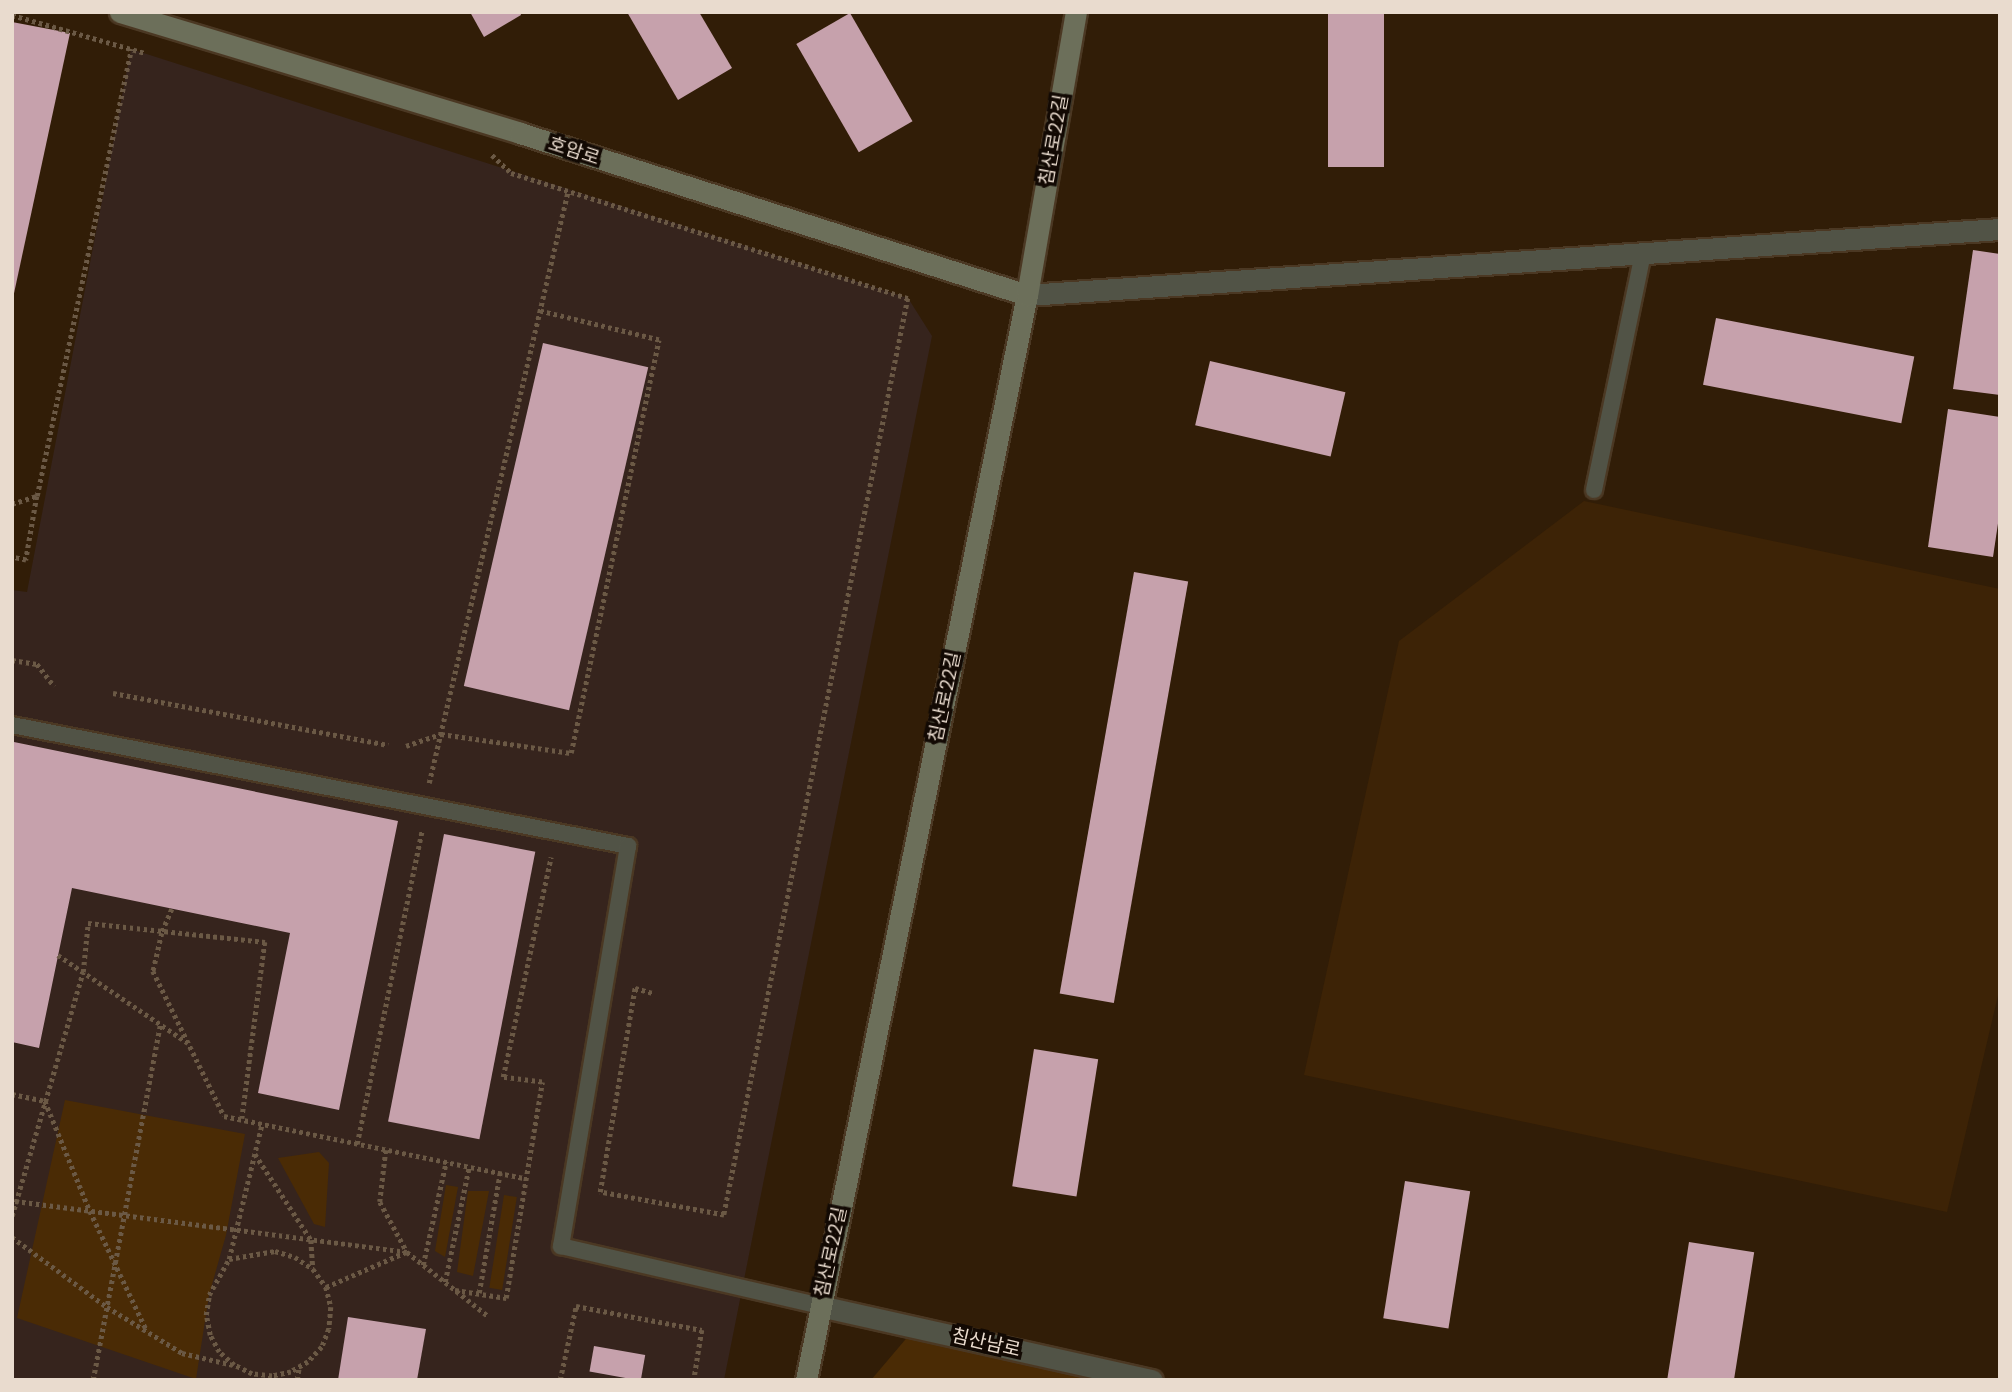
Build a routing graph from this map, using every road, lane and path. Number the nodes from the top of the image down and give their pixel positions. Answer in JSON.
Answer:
{"nodes":[{"id":1,"x":120,"y":12,"type":"edge"},
{"id":2,"x":1076,"y":12,"type":"edge"},
{"id":3,"x":12,"y":15,"type":"edge"},
{"id":4,"x":131,"y":49,"type":"junction"},
{"id":5,"x":158,"y":57,"type":"dead end"},
{"id":6,"x":489,"y":152,"type":"dead end"},
{"id":7,"x":568,"y":191,"type":"junction"},
{"id":8,"x":2000,"y":229,"type":"edge"},
{"id":9,"x":1643,"y":254,"type":"junction"},
{"id":10,"x":1027,"y":295,"type":"junction"},
{"id":11,"x":540,"y":312,"type":"junction"},
{"id":12,"x":1594,"y":490,"type":"dead end"},
{"id":13,"x":37,"y":496,"type":"junction"},
{"id":14,"x":12,"y":504,"type":"edge"},
{"id":15,"x":12,"y":557,"type":"edge"},
{"id":16,"x":12,"y":660,"type":"edge"},
{"id":17,"x":54,"y":686,"type":"dead end"},
{"id":18,"x":113,"y":693,"type":"dead end"},
{"id":19,"x":12,"y":725,"type":"edge"},
{"id":20,"x":441,"y":734,"type":"junction"},
{"id":21,"x":388,"y":745,"type":"dead end"},
{"id":22,"x":406,"y":746,"type":"dead end"},
{"id":23,"x":428,"y":786,"type":"dead end"},
{"id":24,"x":424,"y":823,"type":"dead end"},
{"id":25,"x":554,"y":846,"type":"dead end"},
{"id":26,"x":172,"y":909,"type":"dead end"},
{"id":27,"x":162,"y":933,"type":"junction"},
{"id":28,"x":58,"y":955,"type":"dead end"},
{"id":29,"x":83,"y":972,"type":"junction"},
{"id":30,"x":652,"y":993,"type":"dead end"},
{"id":31,"x":160,"y":1024,"type":"junction"},
{"id":32,"x":189,"y":1043,"type":"junction"},
{"id":33,"x":12,"y":1094,"type":"edge"},
{"id":34,"x":45,"y":1101,"type":"junction"},
{"id":35,"x":242,"y":1119,"type":"junction"},
{"id":36,"x":262,"y":1124,"type":"junction"},
{"id":37,"x":358,"y":1143,"type":"junction"},
{"id":38,"x":386,"y":1150,"type":"junction"},
{"id":39,"x":254,"y":1153,"type":"junction"},
{"id":40,"x":446,"y":1162,"type":"junction"},
{"id":41,"x":469,"y":1167,"type":"junction"},
{"id":42,"x":500,"y":1173,"type":"junction"},
{"id":43,"x":524,"y":1178,"type":"junction"},
{"id":44,"x":15,"y":1201,"type":"junction"},
{"id":45,"x":90,"y":1211,"type":"junction"},
{"id":46,"x":12,"y":1216,"type":"edge"},
{"id":47,"x":236,"y":1230,"type":"junction"},
{"id":48,"x":12,"y":1237,"type":"edge"},
{"id":49,"x":311,"y":1240,"type":"junction"},
{"id":50,"x":407,"y":1252,"type":"junction"},
{"id":51,"x":229,"y":1259,"type":"junction"},
{"id":52,"x":115,"y":1265,"type":"junction"},
{"id":53,"x":424,"y":1265,"type":"junction"},
{"id":54,"x":313,"y":1269,"type":"junction"},
{"id":55,"x":445,"y":1282,"type":"junction"},
{"id":56,"x":326,"y":1287,"type":"junction"},
{"id":57,"x":455,"y":1290,"type":"junction"},
{"id":58,"x":479,"y":1293,"type":"junction"},
{"id":59,"x":820,"y":1306,"type":"junction"},
{"id":60,"x":107,"y":1307,"type":"junction"},
{"id":61,"x":488,"y":1316,"type":"dead end"},
{"id":62,"x":147,"y":1331,"type":"junction"},
{"id":63,"x":234,"y":1366,"type":"junction"},
{"id":64,"x":299,"y":1367,"type":"junction"},
{"id":65,"x":93,"y":1380,"type":"edge"},
{"id":66,"x":297,"y":1380,"type":"edge"},
{"id":67,"x":560,"y":1380,"type":"edge"},
{"id":68,"x":694,"y":1380,"type":"edge"},
{"id":69,"x":806,"y":1380,"type":"edge"},
{"id":70,"x":1152,"y":1380,"type":"edge"}],
"edges":[{"from":1,"to":10,"type":"street","name":"호암로"},
{"from":2,"to":10,"type":"street","name":"침산로22길"},
{"from":3,"to":4,"type":"path"},
{"from":4,"to":5,"type":"path"},
{"from":4,"to":13,"type":"path"},
{"from":6,"to":7,"type":"path"},
{"from":7,"to":11,"type":"path"},
{"from":7,"to":30,"type":"path"},
{"from":8,"to":9,"type":"street"},
{"from":9,"to":10,"type":"street"},
{"from":9,"to":12,"type":"lane"},
{"from":10,"to":59,"type":"street","name":"침산로22길"},
{"from":11,"to":20,"type":"path"},
{"from":11,"to":20,"type":"path"},
{"from":13,"to":14,"type":"path"},
{"from":13,"to":15,"type":"path"},
{"from":16,"to":17,"type":"path"},
{"from":18,"to":21,"type":"path"},
{"from":19,"to":59,"type":"lane"},
{"from":20,"to":22,"type":"path"},
{"from":20,"to":23,"type":"path"},
{"from":24,"to":37,"type":"path"},
{"from":25,"to":43,"type":"path"},
{"from":26,"to":27,"type":"path"},
{"from":27,"to":29,"type":"path"},
{"from":27,"to":32,"type":"path"},
{"from":27,"to":35,"type":"path"},
{"from":28,"to":29,"type":"path"},
{"from":29,"to":31,"type":"path"},
{"from":29,"to":34,"type":"path"},
{"from":31,"to":32,"type":"path"},
{"from":31,"to":52,"type":"path"},
{"from":32,"to":35,"type":"path"},
{"from":33,"to":34,"type":"path"},
{"from":34,"to":44,"type":"path"},
{"from":34,"to":45,"type":"path"},
{"from":35,"to":36,"type":"path"},
{"from":36,"to":37,"type":"path"},
{"from":36,"to":39,"type":"path"},
{"from":37,"to":38,"type":"path"},
{"from":38,"to":40,"type":"path"},
{"from":38,"to":50,"type":"path"},
{"from":39,"to":47,"type":"path"},
{"from":39,"to":49,"type":"path"},
{"from":40,"to":41,"type":"path"},
{"from":40,"to":53,"type":"path"},
{"from":41,"to":42,"type":"path"},
{"from":41,"to":55,"type":"path"},
{"from":42,"to":43,"type":"path"},
{"from":42,"to":58,"type":"path"},
{"from":43,"to":58,"type":"path"},
{"from":44,"to":45,"type":"path"},
{"from":44,"to":46,"type":"path"},
{"from":45,"to":47,"type":"path"},
{"from":45,"to":52,"type":"path"},
{"from":47,"to":49,"type":"path"},
{"from":47,"to":51,"type":"path"},
{"from":48,"to":60,"type":"path"},
{"from":49,"to":50,"type":"path"},
{"from":49,"to":54,"type":"path"},
{"from":50,"to":53,"type":"path"},
{"from":50,"to":56,"type":"path"},
{"from":51,"to":54,"type":"path"},
{"from":51,"to":63,"type":"path"},
{"from":52,"to":60,"type":"path"},
{"from":52,"to":62,"type":"path"},
{"from":53,"to":55,"type":"path"},
{"from":54,"to":56,"type":"path"},
{"from":55,"to":57,"type":"path"},
{"from":56,"to":64,"type":"path"},
{"from":57,"to":58,"type":"path"},
{"from":57,"to":61,"type":"path"},
{"from":59,"to":69,"type":"street","name":"침산로22길"},
{"from":59,"to":70,"type":"street","name":"침산남로"},
{"from":60,"to":62,"type":"path"},
{"from":60,"to":65,"type":"path"},
{"from":62,"to":63,"type":"path"},
{"from":63,"to":64,"type":"path"},
{"from":64,"to":66,"type":"path"},
{"from":67,"to":68,"type":"path"}]}
